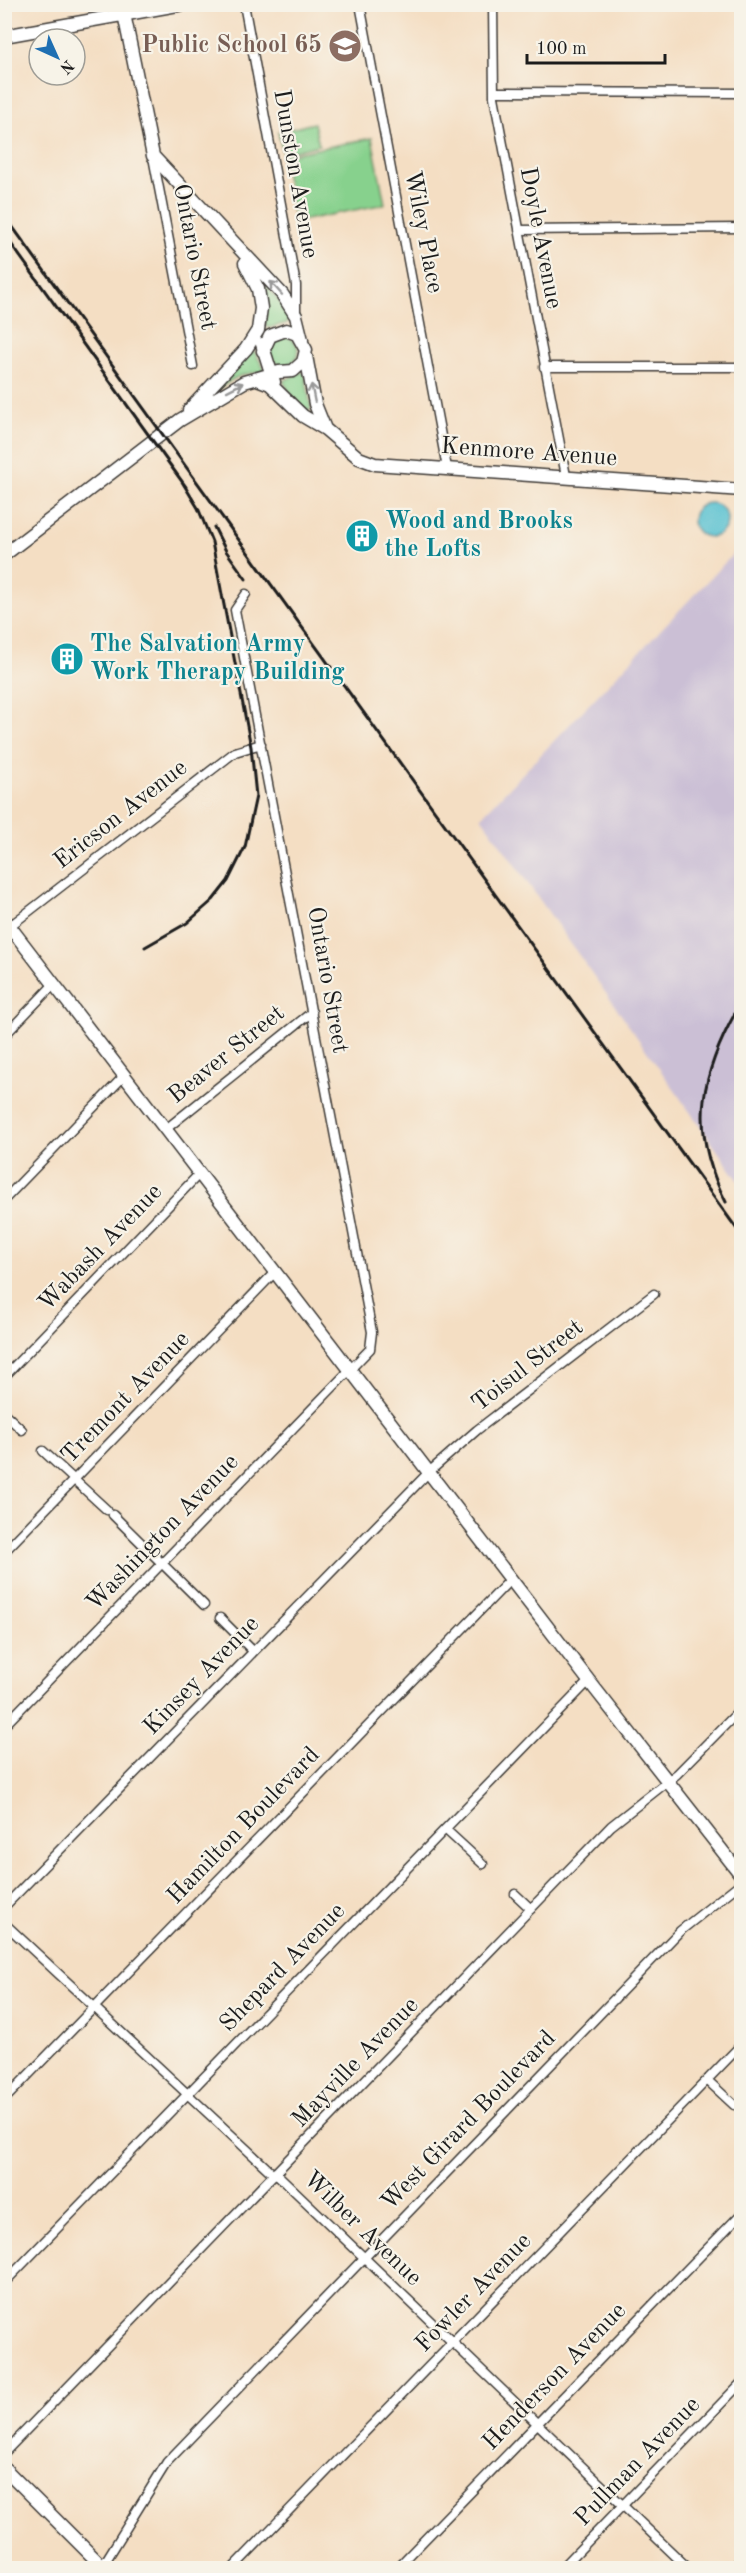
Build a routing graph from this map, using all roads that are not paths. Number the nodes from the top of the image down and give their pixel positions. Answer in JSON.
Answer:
{"nodes":[{"id":1,"x":183,"y":4,"type":"edge"},
{"id":2,"x":244,"y":4,"type":"edge"},
{"id":3,"x":360,"y":4,"type":"edge"},
{"id":4,"x":493,"y":4,"type":"edge"},
{"id":5,"x":124,"y":9,"type":"edge"},
{"id":6,"x":4,"y":36,"type":"edge"},
{"id":7,"x":494,"y":92,"type":"junction"},
{"id":8,"x":741,"y":93,"type":"edge"},
{"id":9,"x":153,"y":156,"type":"junction"},
{"id":10,"x":741,"y":228,"type":"edge"},
{"id":11,"x":519,"y":230,"type":"junction"},
{"id":12,"x":226,"y":234,"type":"junction"},
{"id":13,"x":296,"y":316,"type":"junction"},
{"id":14,"x":261,"y":340,"type":"junction"},
{"id":15,"x":302,"y":340,"type":"junction"},
{"id":16,"x":247,"y":348,"type":"joint"},
{"id":17,"x":306,"y":356,"type":"junction"},
{"id":18,"x":193,"y":366,"type":"dead end"},
{"id":19,"x":544,"y":367,"type":"junction"},
{"id":20,"x":741,"y":367,"type":"edge"},
{"id":21,"x":273,"y":377,"type":"junction"},
{"id":22,"x":180,"y":420,"type":"junction"},
{"id":23,"x":325,"y":429,"type":"junction"},
{"id":24,"x":447,"y":468,"type":"junction"},
{"id":25,"x":566,"y":476,"type":"junction"},
{"id":26,"x":741,"y":490,"type":"edge"},
{"id":27,"x":4,"y":555,"type":"edge"},
{"id":28,"x":246,"y":594,"type":"dead end"},
{"id":29,"x":261,"y":744,"type":"junction"},
{"id":30,"x":7,"y":922,"type":"edge"},
{"id":31,"x":55,"y":983,"type":"junction"},
{"id":32,"x":312,"y":1012,"type":"junction"},
{"id":33,"x":4,"y":1036,"type":"edge"},
{"id":34,"x":125,"y":1075,"type":"junction"},
{"id":35,"x":166,"y":1129,"type":"junction"},
{"id":36,"x":200,"y":1173,"type":"junction"},
{"id":37,"x":4,"y":1200,"type":"edge"},
{"id":38,"x":276,"y":1271,"type":"junction"},
{"id":39,"x":654,"y":1294,"type":"dead end"},
{"id":40,"x":350,"y":1368,"type":"junction"},
{"id":41,"x":4,"y":1377,"type":"edge"},
{"id":42,"x":4,"y":1413,"type":"edge"},
{"id":43,"x":22,"y":1430,"type":"dead end"},
{"id":44,"x":43,"y":1451,"type":"dead end"},
{"id":45,"x":429,"y":1472,"type":"junction"},
{"id":46,"x":74,"y":1480,"type":"junction"},
{"id":47,"x":4,"y":1552,"type":"edge"},
{"id":48,"x":161,"y":1564,"type":"junction"},
{"id":49,"x":511,"y":1579,"type":"junction"},
{"id":50,"x":204,"y":1605,"type":"dead end"},
{"id":51,"x":220,"y":1618,"type":"dead end"},
{"id":52,"x":254,"y":1651,"type":"junction"},
{"id":53,"x":589,"y":1681,"type":"junction"},
{"id":54,"x":741,"y":1708,"type":"edge"},
{"id":55,"x":4,"y":1726,"type":"edge"},
{"id":56,"x":668,"y":1781,"type":"junction"},
{"id":57,"x":445,"y":1829,"type":"junction"},
{"id":58,"x":483,"y":1864,"type":"dead end"},
{"id":59,"x":741,"y":1876,"type":"edge"},
{"id":60,"x":741,"y":1882,"type":"edge"},
{"id":61,"x":515,"y":1894,"type":"dead end"},
{"id":62,"x":4,"y":1907,"type":"edge"},
{"id":63,"x":531,"y":1909,"type":"junction"},
{"id":64,"x":4,"y":1923,"type":"edge"},
{"id":65,"x":95,"y":2007,"type":"junction"},
{"id":66,"x":741,"y":2044,"type":"edge"},
{"id":67,"x":707,"y":2080,"type":"junction"},
{"id":68,"x":187,"y":2094,"type":"junction"},
{"id":69,"x":4,"y":2100,"type":"edge"},
{"id":70,"x":734,"y":2105,"type":"dead end"},
{"id":71,"x":276,"y":2174,"type":"junction"},
{"id":72,"x":741,"y":2213,"type":"edge"},
{"id":73,"x":364,"y":2258,"type":"junction"},
{"id":74,"x":4,"y":2283,"type":"edge"},
{"id":75,"x":452,"y":2343,"type":"junction"},
{"id":76,"x":741,"y":2382,"type":"edge"},
{"id":77,"x":537,"y":2424,"type":"junction"},
{"id":78,"x":4,"y":2453,"type":"edge"},
{"id":79,"x":4,"y":2468,"type":"edge"},
{"id":80,"x":622,"y":2506,"type":"junction"},
{"id":81,"x":741,"y":2559,"type":"edge"},
{"id":82,"x":100,"y":2567,"type":"edge"},
{"id":83,"x":233,"y":2568,"type":"edge"},
{"id":84,"x":397,"y":2568,"type":"edge"},
{"id":85,"x":562,"y":2568,"type":"edge"},
{"id":86,"x":688,"y":2568,"type":"edge"},
{"id":87,"x":732,"y":2568,"type":"edge"}],
"edges":[{"from":1,"to":5,"type":"street"},
{"from":2,"to":13,"type":"street","name":"Dunston Avenue"},
{"from":3,"to":24,"type":"street","name":"Wiley Place"},
{"from":4,"to":7,"type":"street","name":"Doyle Avenue"},
{"from":5,"to":6,"type":"street"},
{"from":5,"to":9,"type":"street","name":"Ontario Street"},
{"from":7,"to":8,"type":"street"},
{"from":7,"to":11,"type":"street","name":"Doyle Avenue"},
{"from":9,"to":12,"type":"street","name":"Ontario Street"},
{"from":9,"to":18,"type":"street","name":"Ontario Street"},
{"from":10,"to":11,"type":"street"},
{"from":11,"to":19,"type":"street","name":"Doyle Avenue"},
{"from":13,"to":12,"type":"street","name":"Ontario Street","one_way":true},
{"from":12,"to":14,"type":"street","name":"Ontario Street"},
{"from":13,"to":15,"type":"street","name":"Ontario Street"},
{"from":14,"to":15,"type":"street"},
{"from":14,"to":16,"type":"street","name":"Ontario Street"},
{"from":14,"to":21,"type":"street"},
{"from":15,"to":17,"type":"street"},
{"from":16,"to":22,"type":"street","name":"Kenmore Avenue"},
{"from":17,"to":21,"type":"street"},
{"from":23,"to":17,"type":"street","name":"Kenmore Avenue","one_way":true},
{"from":19,"to":20,"type":"street"},
{"from":19,"to":25,"type":"street","name":"Doyle Avenue"},
{"from":22,"to":21,"type":"street","name":"Kenmore Avenue","one_way":true},
{"from":21,"to":23,"type":"street","name":"Kenmore Avenue"},
{"from":22,"to":27,"type":"street","name":"Kenmore Avenue"},
{"from":23,"to":24,"type":"street","name":"Kenmore Avenue"},
{"from":24,"to":25,"type":"street","name":"Kenmore Avenue"},
{"from":25,"to":26,"type":"street","name":"Kenmore Avenue"},
{"from":28,"to":29,"type":"street","name":"Ontario Street"},
{"from":29,"to":30,"type":"street","name":"Ericson Avenue"},
{"from":29,"to":32,"type":"street","name":"Ontario Street"},
{"from":30,"to":31,"type":"street"},
{"from":31,"to":33,"type":"street"},
{"from":31,"to":34,"type":"street"},
{"from":32,"to":35,"type":"street","name":"Beaver Street"},
{"from":32,"to":40,"type":"street","name":"Ontario Street"},
{"from":34,"to":35,"type":"street"},
{"from":34,"to":37,"type":"street"},
{"from":35,"to":36,"type":"street"},
{"from":36,"to":38,"type":"street"},
{"from":36,"to":41,"type":"street","name":"Wabash Avenue"},
{"from":38,"to":40,"type":"street"},
{"from":38,"to":46,"type":"street","name":"Tremont Avenue"},
{"from":39,"to":45,"type":"street","name":"Toisul Street"},
{"from":40,"to":45,"type":"street"},
{"from":40,"to":48,"type":"street","name":"Washington Avenue"},
{"from":42,"to":43,"type":"street"},
{"from":44,"to":46,"type":"street"},
{"from":45,"to":49,"type":"street"},
{"from":45,"to":52,"type":"street","name":"Kinsey Avenue"},
{"from":46,"to":47,"type":"street","name":"Tremont Avenue"},
{"from":46,"to":48,"type":"street"},
{"from":48,"to":50,"type":"street"},
{"from":48,"to":55,"type":"street","name":"Washington Avenue"},
{"from":49,"to":53,"type":"street"},
{"from":49,"to":65,"type":"street","name":"Hamilton Boulevard"},
{"from":51,"to":52,"type":"street"},
{"from":52,"to":62,"type":"street","name":"Kinsey Avenue"},
{"from":53,"to":56,"type":"street"},
{"from":53,"to":57,"type":"street","name":"Shepard Avenue"},
{"from":54,"to":56,"type":"street","name":"Mayville Avenue"},
{"from":56,"to":59,"type":"street"},
{"from":56,"to":63,"type":"street","name":"Mayville Avenue"},
{"from":57,"to":58,"type":"street"},
{"from":57,"to":68,"type":"street","name":"Shepard Avenue"},
{"from":60,"to":73,"type":"street","name":"West Girard Boulevard"},
{"from":61,"to":63,"type":"street"},
{"from":63,"to":71,"type":"street","name":"Mayville Avenue"},
{"from":64,"to":65,"type":"street","name":"Wilber Avenue"},
{"from":65,"to":68,"type":"street","name":"Wilber Avenue"},
{"from":65,"to":69,"type":"street","name":"Hamilton Boulevard"},
{"from":66,"to":67,"type":"street","name":"Fowler Avenue"},
{"from":67,"to":70,"type":"street"},
{"from":67,"to":75,"type":"street","name":"Fowler Avenue"},
{"from":68,"to":71,"type":"street","name":"Wilber Avenue"},
{"from":68,"to":74,"type":"street","name":"Shepard Avenue"},
{"from":71,"to":73,"type":"street","name":"Wilber Avenue"},
{"from":71,"to":78,"type":"street","name":"Mayville Avenue"},
{"from":72,"to":77,"type":"street","name":"Henderson Avenue"},
{"from":73,"to":75,"type":"street","name":"Wilber Avenue"},
{"from":73,"to":82,"type":"street","name":"West Girard Boulevard"},
{"from":75,"to":77,"type":"street","name":"Wilber Avenue"},
{"from":75,"to":83,"type":"street","name":"Fowler Avenue"},
{"from":76,"to":80,"type":"street","name":"Pullman Avenue"},
{"from":77,"to":80,"type":"street","name":"Wilber Avenue"},
{"from":77,"to":84,"type":"street","name":"Henderson Avenue"},
{"from":79,"to":82,"type":"street"},
{"from":80,"to":85,"type":"street","name":"Pullman Avenue"},
{"from":80,"to":86,"type":"street","name":"Wilber Avenue"},
{"from":81,"to":87,"type":"street"}]}
